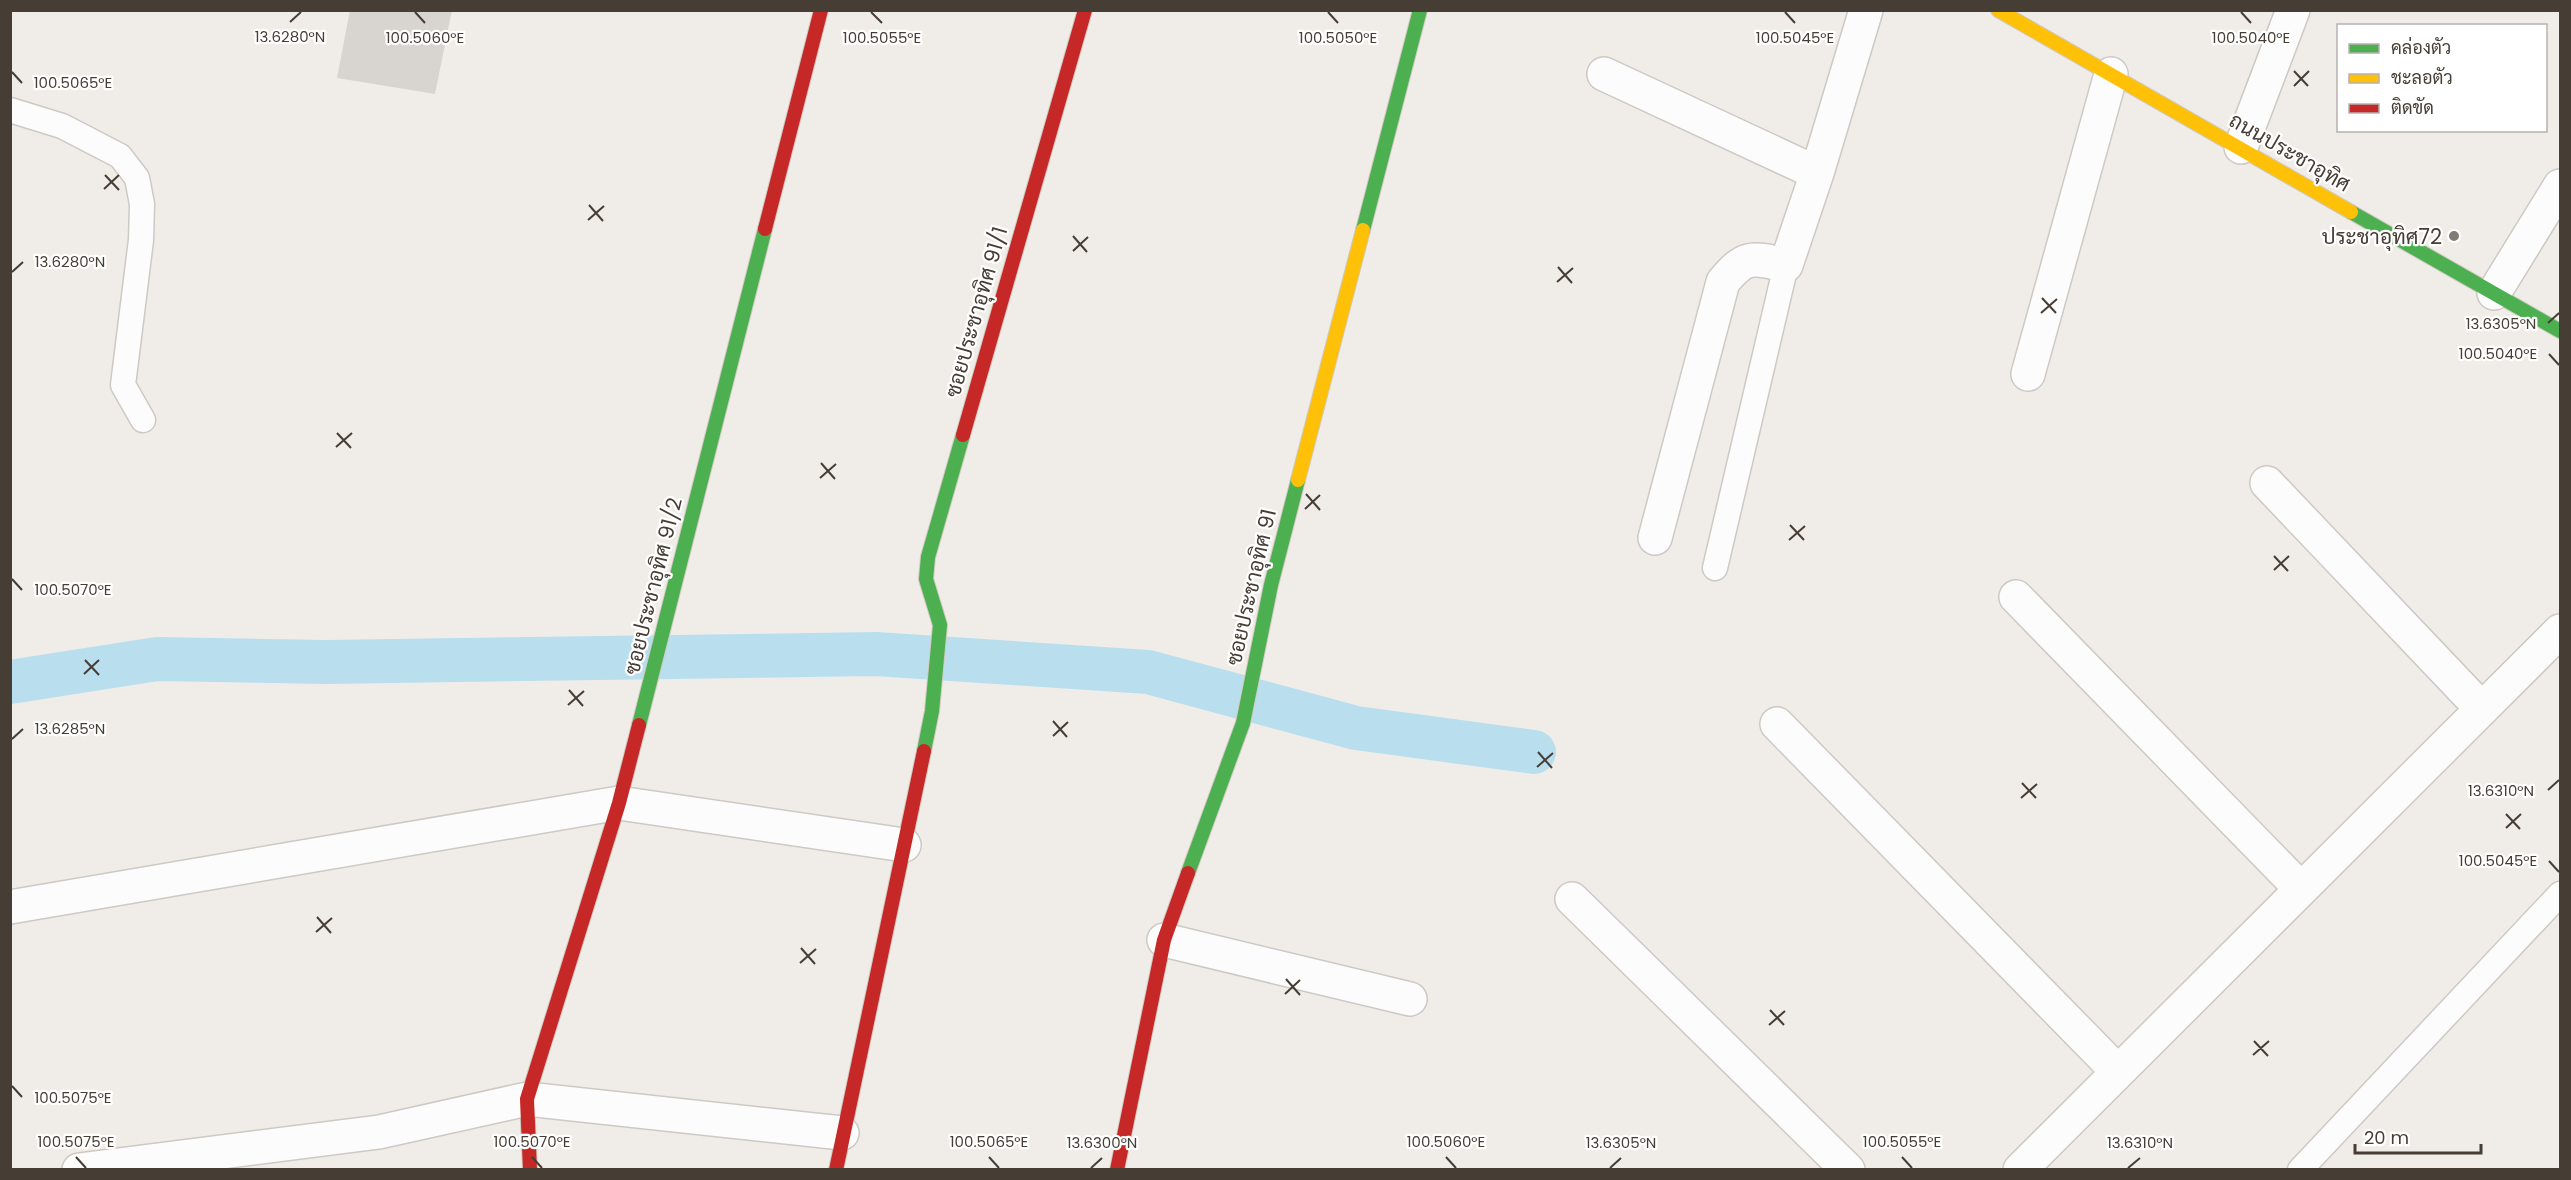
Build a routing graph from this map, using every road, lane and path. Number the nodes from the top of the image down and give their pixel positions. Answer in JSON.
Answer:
{"nodes":[{"id":1,"x":821,"y":10,"type":"edge"},
{"id":2,"x":1084,"y":10,"type":"edge"},
{"id":3,"x":1420,"y":10,"type":"edge"},
{"id":4,"x":1866,"y":10,"type":"edge"},
{"id":5,"x":1998,"y":10,"type":"edge"},
{"id":6,"x":2293,"y":10,"type":"edge"},
{"id":7,"x":1604,"y":74,"type":"dead end"},
{"id":8,"x":2111,"y":74,"type":"junction"},
{"id":9,"x":10,"y":110,"type":"edge"},
{"id":10,"x":2241,"y":147,"type":"junction"},
{"id":11,"x":1817,"y":173,"type":"junction"},
{"id":12,"x":2560,"y":186,"type":"edge"},
{"id":13,"x":1786,"y":265,"type":"junction"},
{"id":14,"x":2493,"y":293,"type":"junction"},
{"id":15,"x":2560,"y":331,"type":"edge"},
{"id":16,"x":2028,"y":374,"type":"dead end"},
{"id":17,"x":143,"y":420,"type":"dead end"},
{"id":18,"x":2267,"y":483,"type":"dead end"},
{"id":19,"x":1655,"y":538,"type":"dead end"},
{"id":20,"x":1715,"y":568,"type":"dead end"},
{"id":21,"x":2016,"y":597,"type":"dead end"},
{"id":22,"x":2560,"y":631,"type":"edge"},
{"id":23,"x":2482,"y":710,"type":"junction"},
{"id":24,"x":1777,"y":724,"type":"dead end"},
{"id":25,"x":619,"y":803,"type":"junction"},
{"id":26,"x":904,"y":845,"type":"junction"},
{"id":27,"x":2301,"y":890,"type":"junction"},
{"id":28,"x":2560,"y":894,"type":"edge"},
{"id":29,"x":1572,"y":899,"type":"dead end"},
{"id":30,"x":10,"y":908,"type":"edge"},
{"id":31,"x":1164,"y":940,"type":"junction"},
{"id":32,"x":1410,"y":999,"type":"dead end"},
{"id":33,"x":2118,"y":1072,"type":"junction"},
{"id":34,"x":527,"y":1099,"type":"junction"},
{"id":35,"x":842,"y":1133,"type":"junction"},
{"id":36,"x":79,"y":1170,"type":"edge"},
{"id":37,"x":530,"y":1170,"type":"edge"},
{"id":38,"x":836,"y":1170,"type":"edge"},
{"id":39,"x":1117,"y":1170,"type":"edge"},
{"id":40,"x":1848,"y":1170,"type":"edge"},
{"id":41,"x":2020,"y":1170,"type":"edge"},
{"id":42,"x":2301,"y":1170,"type":"edge"}],
"edges":[{"from":1,"to":25,"type":"street","name":"ซอยประชาอุทิศ 91/2"},
{"from":2,"to":26,"type":"street","name":"ซอยประชาอุทิศ 91/1"},
{"from":3,"to":31,"type":"street","name":"ซอยประชาอุทิศ 91"},
{"from":4,"to":11,"type":"street"},
{"from":5,"to":8,"type":"street","name":"ถนนประชาอุทิศ"},
{"from":6,"to":10,"type":"street"},
{"from":7,"to":11,"type":"street"},
{"from":8,"to":10,"type":"street","name":"ถนนประชาอุทิศ"},
{"from":8,"to":16,"type":"street"},
{"from":9,"to":17,"type":"lane"},
{"from":10,"to":14,"type":"street","name":"ถนนประชาอุทิศ"},
{"from":11,"to":13,"type":"street"},
{"from":12,"to":14,"type":"street"},
{"from":13,"to":19,"type":"street"},
{"from":13,"to":20,"type":"lane"},
{"from":14,"to":15,"type":"street","name":"ถนนประชาอุทิศ"},
{"from":18,"to":23,"type":"street"},
{"from":21,"to":27,"type":"street"},
{"from":22,"to":23,"type":"street"},
{"from":23,"to":27,"type":"street"},
{"from":24,"to":33,"type":"street"},
{"from":25,"to":26,"type":"street"},
{"from":25,"to":30,"type":"street"},
{"from":25,"to":34,"type":"street","name":"ซอยประชาอุทิศ 91/2"},
{"from":26,"to":35,"type":"street"},
{"from":27,"to":33,"type":"street"},
{"from":28,"to":42,"type":"lane"},
{"from":29,"to":40,"type":"street"},
{"from":31,"to":32,"type":"street"},
{"from":31,"to":39,"type":"street","name":"ซอยประชาอุทิศ 91"},
{"from":33,"to":41,"type":"street"},
{"from":34,"to":35,"type":"street"},
{"from":34,"to":36,"type":"street"},
{"from":34,"to":37,"type":"street","name":"ซอยประชาอุทิศ 91/2"},
{"from":35,"to":38,"type":"street"}]}
